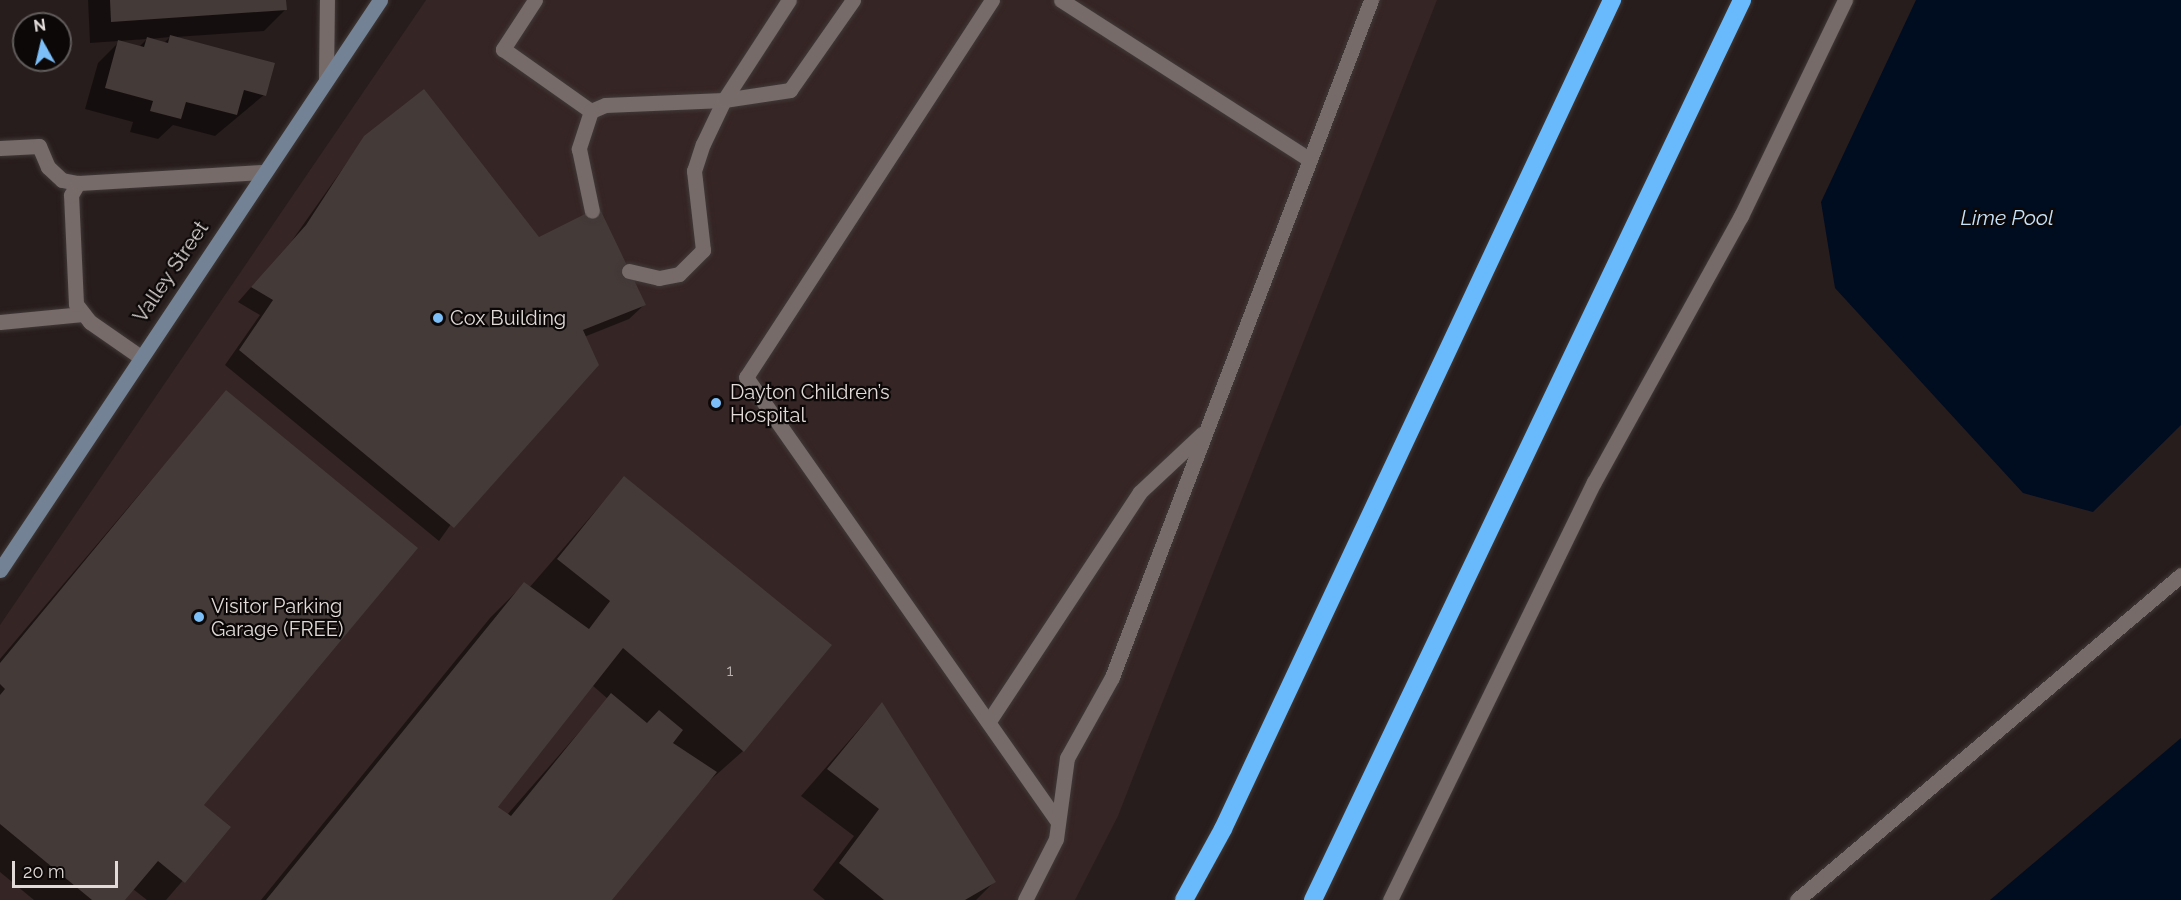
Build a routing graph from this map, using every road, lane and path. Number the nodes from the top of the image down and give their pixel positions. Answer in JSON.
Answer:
{"nodes":[{"id":1,"x":327,"y":0,"type":"edge"},
{"id":2,"x":380,"y":0,"type":"edge"},
{"id":3,"x":536,"y":0,"type":"edge"},
{"id":4,"x":789,"y":0,"type":"edge"},
{"id":5,"x":854,"y":0,"type":"edge"},
{"id":6,"x":992,"y":0,"type":"edge"},
{"id":7,"x":1061,"y":0,"type":"edge"},
{"id":8,"x":1371,"y":0,"type":"edge"},
{"id":9,"x":1612,"y":0,"type":"edge"},
{"id":10,"x":1742,"y":0,"type":"edge"},
{"id":11,"x":1845,"y":0,"type":"edge"},
{"id":12,"x":326,"y":79,"type":"junction"},
{"id":13,"x":724,"y":100,"type":"junction"},
{"id":14,"x":591,"y":111,"type":"junction"},
{"id":15,"x":0,"y":148,"type":"edge"},
{"id":16,"x":1310,"y":159,"type":"junction"},
{"id":17,"x":263,"y":172,"type":"junction"},
{"id":18,"x":78,"y":183,"type":"junction"},
{"id":19,"x":592,"y":211,"type":"dead end"},
{"id":20,"x":629,"y":271,"type":"dead end"},
{"id":21,"x":83,"y":314,"type":"junction"},
{"id":22,"x":0,"y":322,"type":"edge"},
{"id":23,"x":139,"y":356,"type":"junction"},
{"id":24,"x":1206,"y":430,"type":"junction"},
{"id":25,"x":0,"y":570,"type":"edge"},
{"id":26,"x":2181,"y":575,"type":"edge"},
{"id":27,"x":989,"y":721,"type":"junction"},
{"id":28,"x":1058,"y":822,"type":"junction"},
{"id":29,"x":1025,"y":900,"type":"edge"},
{"id":30,"x":1184,"y":900,"type":"edge"},
{"id":31,"x":1313,"y":900,"type":"edge"},
{"id":32,"x":1390,"y":900,"type":"edge"},
{"id":33,"x":1797,"y":900,"type":"edge"}],
"edges":[{"from":1,"to":12,"type":"street"},
{"from":2,"to":12,"type":"main road","name":"Valley Street"},
{"from":3,"to":14,"type":"street"},
{"from":4,"to":13,"type":"street"},
{"from":5,"to":13,"type":"street"},
{"from":6,"to":27,"type":"street"},
{"from":7,"to":16,"type":"street"},
{"from":8,"to":16,"type":"street"},
{"from":9,"to":30,"type":"highway"},
{"from":10,"to":31,"type":"highway"},
{"from":11,"to":32,"type":"street"},
{"from":12,"to":17,"type":"main road","name":"Valley Street"},
{"from":13,"to":14,"type":"street"},
{"from":13,"to":20,"type":"street"},
{"from":14,"to":19,"type":"street"},
{"from":15,"to":18,"type":"street"},
{"from":16,"to":24,"type":"street"},
{"from":17,"to":18,"type":"street"},
{"from":17,"to":23,"type":"main road","name":"Valley Street"},
{"from":18,"to":21,"type":"street"},
{"from":21,"to":22,"type":"street"},
{"from":21,"to":23,"type":"street"},
{"from":23,"to":25,"type":"main road","name":"Valley Street"},
{"from":24,"to":27,"type":"street"},
{"from":24,"to":28,"type":"street"},
{"from":26,"to":33,"type":"street"},
{"from":27,"to":28,"type":"street"},
{"from":28,"to":29,"type":"street"}]}
